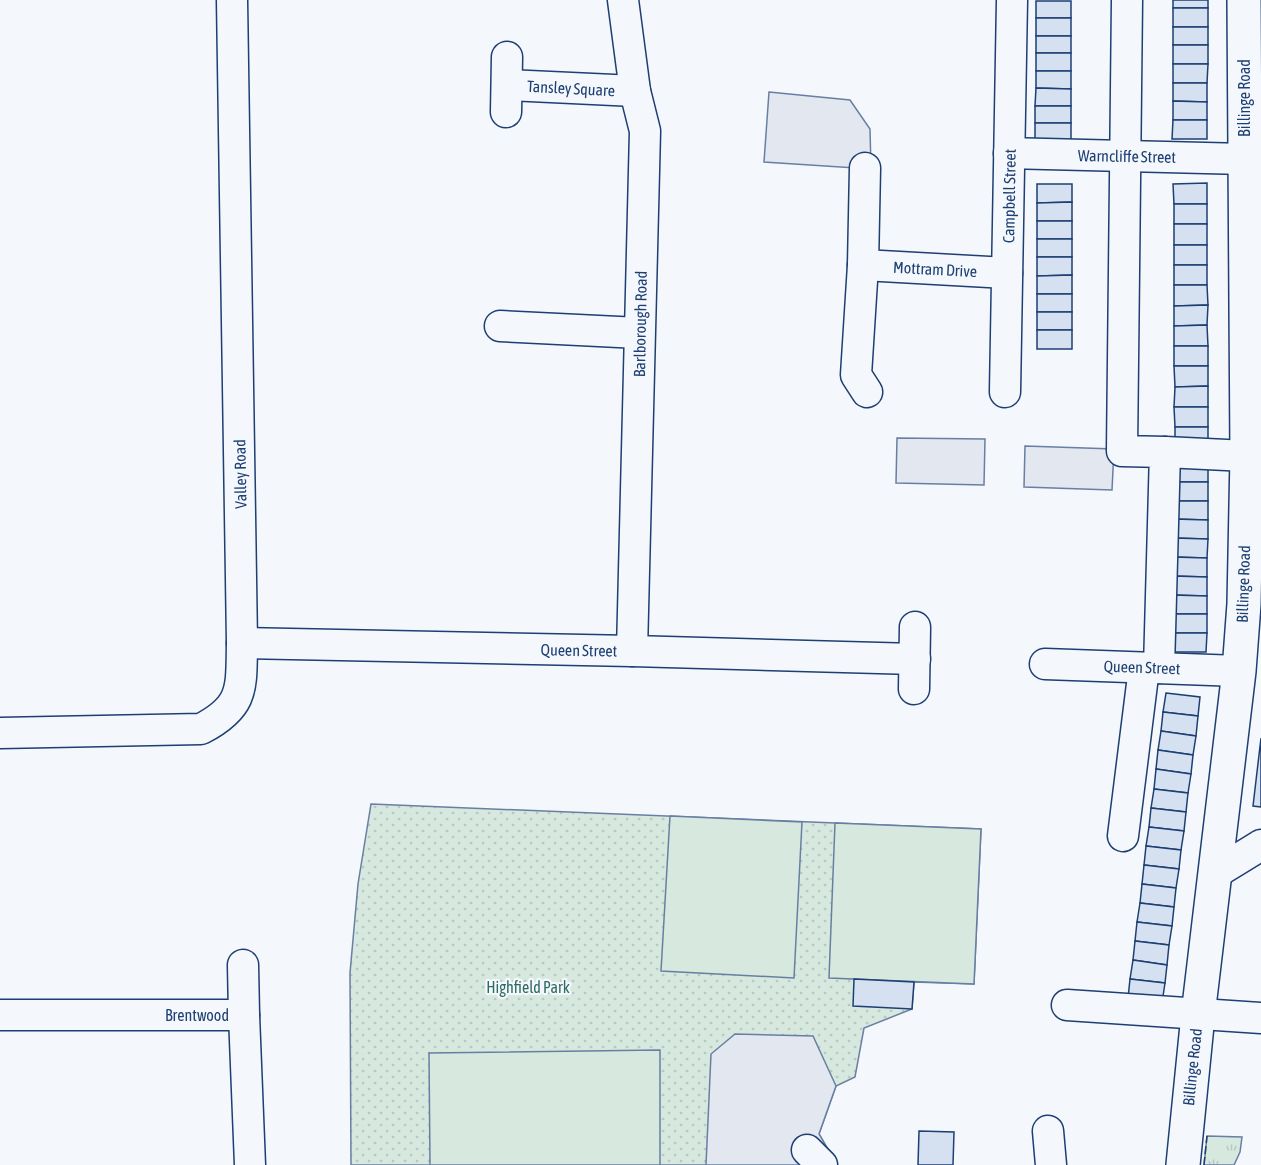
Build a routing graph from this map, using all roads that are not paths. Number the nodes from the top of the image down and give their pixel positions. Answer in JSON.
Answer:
{"nodes":[{"id":1,"x":232,"y":0,"type":"edge"},
{"id":2,"x":623,"y":0,"type":"edge"},
{"id":3,"x":1012,"y":0,"type":"edge"},
{"id":4,"x":1127,"y":0,"type":"edge"},
{"id":5,"x":1244,"y":0,"type":"edge"},
{"id":6,"x":507,"y":85,"type":"dead end"},
{"id":7,"x":635,"y":91,"type":"junction"},
{"id":8,"x":1252,"y":121,"type":"edge"},
{"id":9,"x":1010,"y":153,"type":"junction"},
{"id":10,"x":1124,"y":156,"type":"junction"},
{"id":11,"x":1245,"y":159,"type":"junction"},
{"id":12,"x":864,"y":168,"type":"dead end"},
{"id":13,"x":863,"y":265,"type":"junction"},
{"id":14,"x":1007,"y":273,"type":"junction"},
{"id":15,"x":500,"y":326,"type":"dead end"},
{"id":16,"x":639,"y":333,"type":"junction"},
{"id":17,"x":854,"y":382,"type":"dead end"},
{"id":18,"x":1005,"y":392,"type":"dead end"},
{"id":19,"x":1165,"y":452,"type":"junction"},
{"id":20,"x":1247,"y":456,"type":"junction"},
{"id":21,"x":1252,"y":604,"type":"edge"},
{"id":22,"x":915,"y":627,"type":"dead end"},
{"id":23,"x":242,"y":644,"type":"junction"},
{"id":24,"x":632,"y":651,"type":"junction"},
{"id":25,"x":915,"y":659,"type":"junction"},
{"id":26,"x":1045,"y":664,"type":"dead end"},
{"id":27,"x":1152,"y":668,"type":"junction"},
{"id":28,"x":1239,"y":671,"type":"junction"},
{"id":29,"x":914,"y":689,"type":"dead end"},
{"id":30,"x":0,"y":733,"type":"edge"},
{"id":31,"x":1123,"y":836,"type":"dead end"},
{"id":32,"x":1261,"y":845,"type":"edge"},
{"id":33,"x":1214,"y":874,"type":"junction"},
{"id":34,"x":243,"y":965,"type":"dead end"},
{"id":35,"x":1067,"y":1005,"type":"dead end"},
{"id":36,"x":0,"y":1015,"type":"edge"},
{"id":37,"x":244,"y":1015,"type":"junction"},
{"id":38,"x":1198,"y":1015,"type":"junction"},
{"id":39,"x":1261,"y":1018,"type":"edge"},
{"id":40,"x":1048,"y":1131,"type":"dead end"},
{"id":41,"x":250,"y":1165,"type":"edge"},
{"id":42,"x":1051,"y":1165,"type":"edge"},
{"id":43,"x":1183,"y":1165,"type":"edge"}],
"edges":[{"from":1,"to":23,"type":"street","name":"Valley Road"},
{"from":2,"to":7,"type":"street","name":"Barlborough Road"},
{"from":3,"to":9,"type":"street","name":"Campbell Street"},
{"from":4,"to":10,"type":"street"},
{"from":5,"to":8,"type":"main road","name":"Billinge Road"},
{"from":6,"to":7,"type":"street","name":"Tansley Square"},
{"from":7,"to":16,"type":"street","name":"Barlborough Road"},
{"from":8,"to":11,"type":"main road","name":"Billinge Road"},
{"from":9,"to":10,"type":"street","name":"Warncliffe Street"},
{"from":9,"to":14,"type":"street","name":"Campbell Street"},
{"from":10,"to":11,"type":"street","name":"Warncliffe Street"},
{"from":10,"to":19,"type":"street"},
{"from":11,"to":20,"type":"main road","name":"Billinge Road"},
{"from":12,"to":13,"type":"street"},
{"from":13,"to":14,"type":"street","name":"Mottram Drive"},
{"from":13,"to":17,"type":"street"},
{"from":14,"to":18,"type":"street","name":"Campbell Street"},
{"from":15,"to":16,"type":"street"},
{"from":16,"to":24,"type":"street","name":"Barlborough Road"},
{"from":19,"to":20,"type":"street"},
{"from":19,"to":27,"type":"street"},
{"from":20,"to":21,"type":"main road","name":"Billinge Road"},
{"from":21,"to":28,"type":"main road","name":"Billinge Road"},
{"from":22,"to":25,"type":"street"},
{"from":23,"to":24,"type":"street","name":"Queen Street"},
{"from":23,"to":30,"type":"street","name":"Valley Road"},
{"from":24,"to":25,"type":"street","name":"Queen Street"},
{"from":25,"to":29,"type":"street"},
{"from":26,"to":27,"type":"street","name":"Queen Street"},
{"from":27,"to":28,"type":"street","name":"Queen Street"},
{"from":27,"to":31,"type":"street"},
{"from":28,"to":33,"type":"main road","name":"Billinge Road"},
{"from":32,"to":33,"type":"street"},
{"from":33,"to":38,"type":"main road","name":"Billinge Road"},
{"from":34,"to":37,"type":"street"},
{"from":35,"to":38,"type":"street"},
{"from":36,"to":37,"type":"street","name":"Brentwood"},
{"from":37,"to":41,"type":"street","name":"Brentwood"},
{"from":38,"to":39,"type":"street"},
{"from":38,"to":43,"type":"main road","name":"Billinge Road"},
{"from":40,"to":42,"type":"street"}]}
